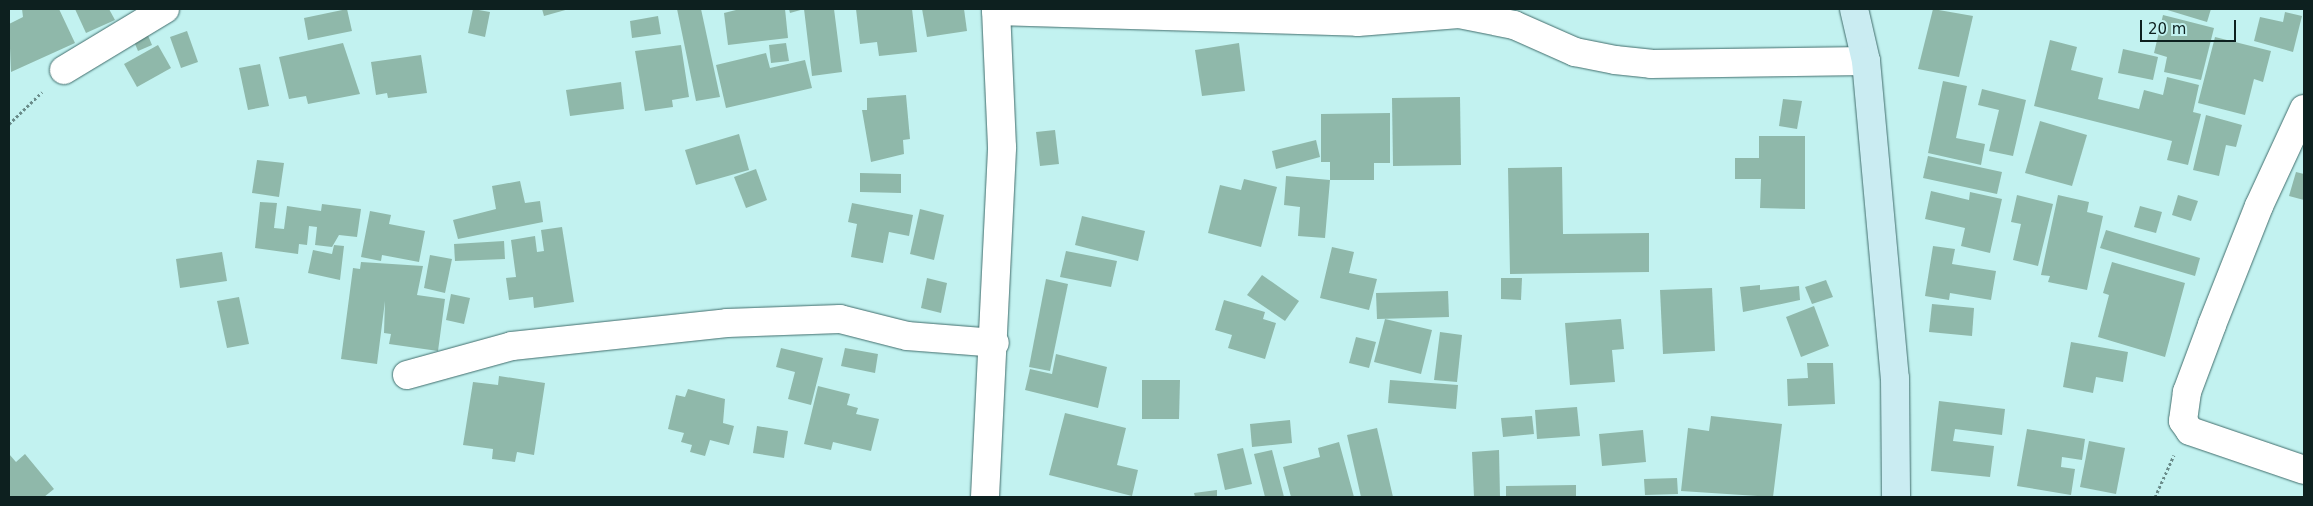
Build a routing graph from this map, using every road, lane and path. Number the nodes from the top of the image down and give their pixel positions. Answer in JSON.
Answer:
{"nodes":[{"id":1,"x":166,"y":9,"type":"edge"},
{"id":2,"x":1854,"y":9,"type":"edge"},
{"id":3,"x":996,"y":10,"type":"edge"},
{"id":4,"x":1866,"y":61,"type":"junction"},
{"id":5,"x":64,"y":70,"type":"joint"},
{"id":6,"x":2304,"y":109,"type":"edge"},
{"id":7,"x":9,"y":124,"type":"edge"},
{"id":8,"x":995,"y":342,"type":"junction"},
{"id":9,"x":407,"y":375,"type":"dead end"},
{"id":10,"x":2190,"y":432,"type":"junction"},
{"id":11,"x":2304,"y":470,"type":"edge"},
{"id":12,"x":986,"y":497,"type":"edge"},
{"id":13,"x":1896,"y":497,"type":"edge"},
{"id":14,"x":2154,"y":497,"type":"edge"}],
"edges":[{"from":1,"to":5,"type":"street"},
{"from":2,"to":4,"type":"main road"},
{"from":3,"to":4,"type":"street"},
{"from":3,"to":8,"type":"street"},
{"from":4,"to":13,"type":"main road"},
{"from":5,"to":7,"type":"path"},
{"from":6,"to":10,"type":"street"},
{"from":8,"to":9,"type":"street"},
{"from":8,"to":12,"type":"street"},
{"from":10,"to":11,"type":"street"},
{"from":10,"to":14,"type":"path"}]}
